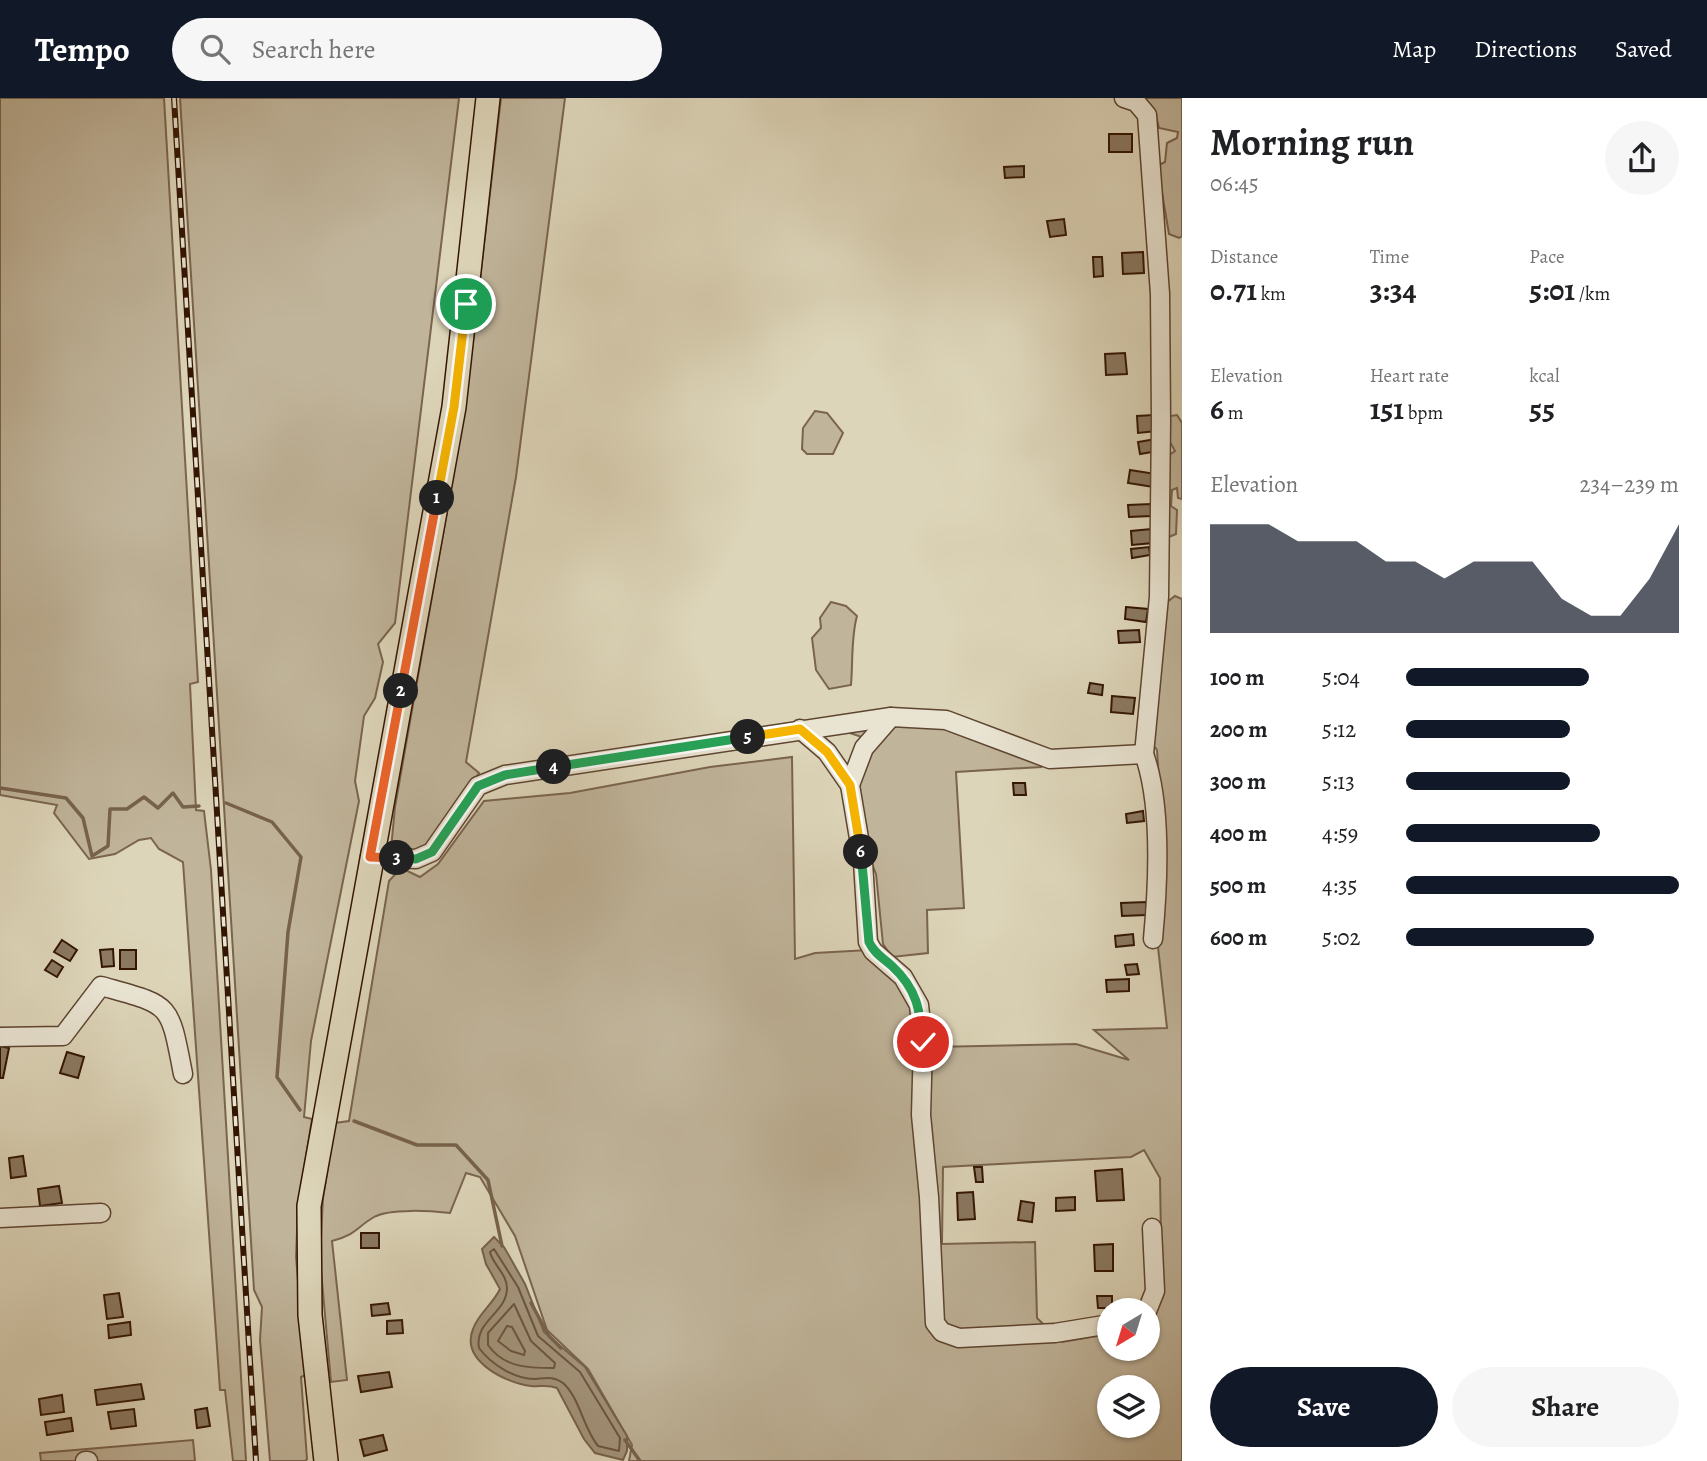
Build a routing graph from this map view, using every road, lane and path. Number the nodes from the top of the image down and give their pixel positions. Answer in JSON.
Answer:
{"nodes":[{"id":1,"x":488,"y":98,"type":"edge"},
{"id":2,"x":1125,"y":98,"type":"edge"},
{"id":3,"x":891,"y":717,"type":"junction"},
{"id":4,"x":800,"y":729,"type":"junction"},
{"id":5,"x":1144,"y":754,"type":"junction"},
{"id":6,"x":850,"y":785,"type":"junction"},
{"id":7,"x":370,"y":857,"type":"junction"},
{"id":8,"x":1153,"y":939,"type":"dead end"},
{"id":9,"x":0,"y":1037,"type":"edge"},
{"id":10,"x":183,"y":1074,"type":"dead end"},
{"id":11,"x":100,"y":1213,"type":"dead end"},
{"id":12,"x":0,"y":1217,"type":"edge"},
{"id":13,"x":1152,"y":1228,"type":"dead end"},
{"id":14,"x":1152,"y":1298,"type":"edge"},
{"id":15,"x":1097,"y":1326,"type":"edge"},
{"id":16,"x":326,"y":1461,"type":"edge"}],
"edges":[{"from":1,"to":7,"type":"main road"},
{"from":2,"to":5,"type":"street"},
{"from":3,"to":4,"type":"street"},
{"from":3,"to":5,"type":"street"},
{"from":3,"to":6,"type":"street"},
{"from":4,"to":6,"type":"street"},
{"from":4,"to":7,"type":"street"},
{"from":5,"to":8,"type":"street"},
{"from":6,"to":15,"type":"street"},
{"from":7,"to":16,"type":"main road"},
{"from":9,"to":10,"type":"street"},
{"from":11,"to":12,"type":"street"},
{"from":13,"to":14,"type":"street"}]}
